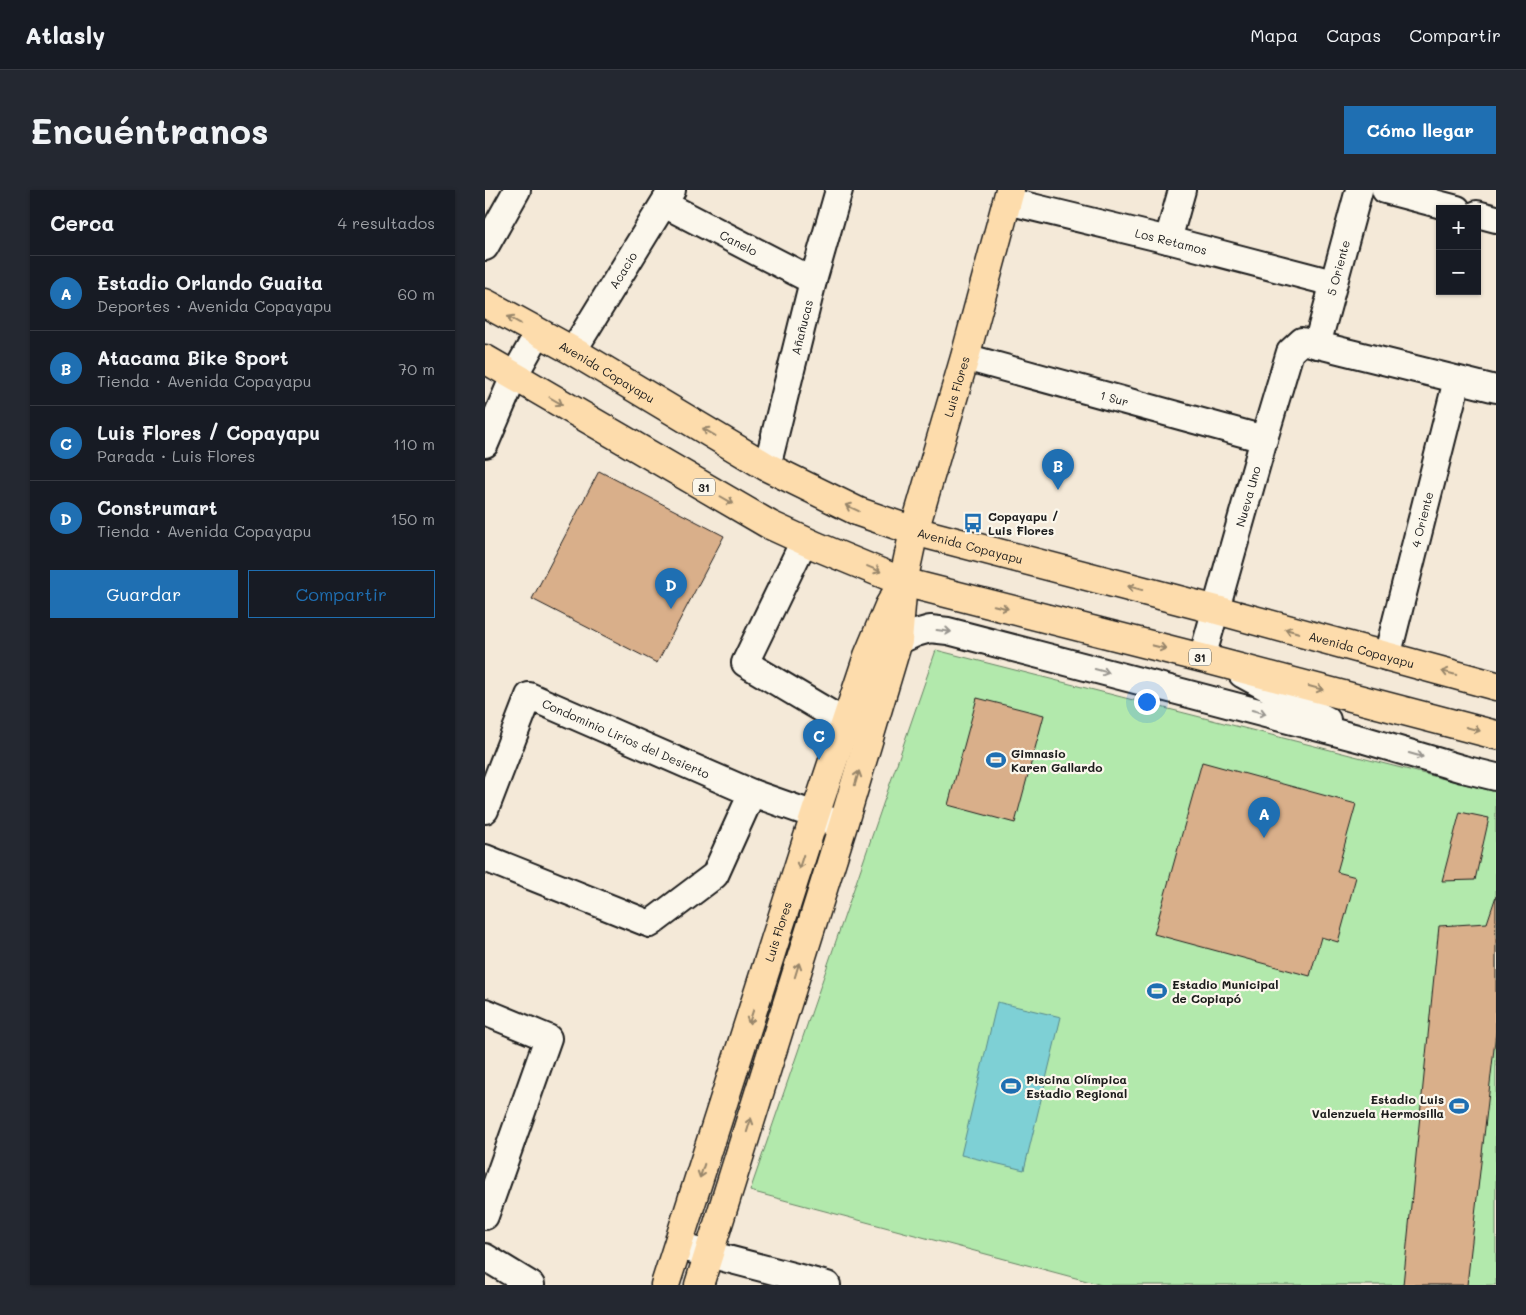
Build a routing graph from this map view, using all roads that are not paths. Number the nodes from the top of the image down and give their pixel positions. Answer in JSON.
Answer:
{"nodes":[{"id":1,"x":517,"y":190,"type":"edge"},
{"id":2,"x":839,"y":190,"type":"edge"},
{"id":3,"x":1182,"y":190,"type":"edge"},
{"id":4,"x":1359,"y":190,"type":"edge"},
{"id":5,"x":1385,"y":190,"type":"edge"},
{"id":6,"x":1009,"y":195,"type":"edge"},
{"id":7,"x":668,"y":197,"type":"edge"},
{"id":8,"x":1442,"y":205,"type":"edge"},
{"id":9,"x":1481,"y":215,"type":"edge"},
{"id":10,"x":1496,"y":219,"type":"edge"},
{"id":11,"x":1168,"y":240,"type":"junction"},
{"id":12,"x":485,"y":247,"type":"edge"},
{"id":13,"x":813,"y":281,"type":"junction"},
{"id":14,"x":1333,"y":283,"type":"junction"},
{"id":15,"x":485,"y":304,"type":"edge"},
{"id":16,"x":538,"y":333,"type":"junction"},
{"id":17,"x":1309,"y":343,"type":"junction"},
{"id":18,"x":573,"y":351,"type":"junction"},
{"id":19,"x":965,"y":357,"type":"junction"},
{"id":20,"x":485,"y":359,"type":"edge"},
{"id":21,"x":514,"y":376,"type":"junction"},
{"id":22,"x":1457,"y":380,"type":"junction"},
{"id":23,"x":1496,"y":388,"type":"edge"},
{"id":24,"x":1264,"y":439,"type":"junction"},
{"id":25,"x":485,"y":444,"type":"edge"},
{"id":26,"x":767,"y":467,"type":"junction"},
{"id":27,"x":914,"y":531,"type":"junction"},
{"id":28,"x":804,"y":541,"type":"junction"},
{"id":29,"x":903,"y":582,"type":"junction"},
{"id":30,"x":1217,"y":610,"type":"junction"},
{"id":31,"x":898,"y":641,"type":"junction"},
{"id":32,"x":1387,"y":657,"type":"junction"},
{"id":33,"x":1213,"y":661,"type":"junction"},
{"id":34,"x":1496,"y":686,"type":"edge"},
{"id":35,"x":846,"y":723,"type":"junction"},
{"id":36,"x":1496,"y":735,"type":"edge"},
{"id":37,"x":1365,"y":740,"type":"junction"},
{"id":38,"x":1496,"y":777,"type":"edge"},
{"id":39,"x":752,"y":794,"type":"junction"},
{"id":40,"x":485,"y":810,"type":"edge"},
{"id":41,"x":815,"y":816,"type":"junction"},
{"id":42,"x":843,"y":825,"type":"junction"},
{"id":43,"x":485,"y":858,"type":"edge"},
{"id":44,"x":485,"y":1012,"type":"edge"},
{"id":45,"x":485,"y":1216,"type":"edge"},
{"id":46,"x":678,"y":1246,"type":"junction"},
{"id":47,"x":709,"y":1255,"type":"junction"},
{"id":48,"x":485,"y":1257,"type":"edge"},
{"id":49,"x":531,"y":1285,"type":"edge"},
{"id":50,"x":665,"y":1285,"type":"edge"},
{"id":51,"x":699,"y":1285,"type":"edge"},
{"id":52,"x":827,"y":1285,"type":"edge"}],
"edges":[{"from":1,"to":12,"type":"street"},
{"from":2,"to":13,"type":"street","name":"Añañucas"},
{"from":3,"to":11,"type":"street"},
{"from":4,"to":14,"type":"street","name":"5 Oriente"},
{"from":5,"to":8,"type":"street"},
{"from":6,"to":11,"type":"street","name":"Los Retamos"},
{"from":6,"to":19,"type":"main road","name":"Luis Flores"},
{"from":7,"to":13,"type":"street","name":"Canelo"},
{"from":7,"to":18,"type":"street","name":"Acacio"},
{"from":9,"to":10,"type":"street"},
{"from":11,"to":14,"type":"street","name":"Los Retamos"},
{"from":13,"to":26,"type":"street","name":"Añañucas"},
{"from":14,"to":17,"type":"street","name":"5 Oriente"},
{"from":16,"to":15,"type":"main road","name":"Avenida Copayapu","one_way":true},
{"from":16,"to":18,"type":"main road","name":"Avenida Copayapu"},
{"from":16,"to":21,"type":"street"},
{"from":17,"to":22,"type":"street"},
{"from":17,"to":24,"type":"street","name":"Nueva Uno"},
{"from":26,"to":18,"type":"main road","name":"Avenida Copayapu","one_way":true},
{"from":19,"to":24,"type":"street","name":"1 Sur"},
{"from":19,"to":27,"type":"main road","name":"Luis Flores"},
{"from":20,"to":21,"type":"main road","number":"31"},
{"from":21,"to":25,"type":"street"},
{"from":21,"to":28,"type":"main road","number":"31","one_way":true},
{"from":22,"to":23,"type":"street"},
{"from":22,"to":32,"type":"street","name":"4 Oriente"},
{"from":24,"to":30,"type":"street","name":"Nueva Uno"},
{"from":27,"to":26,"type":"main road","name":"Avenida Copayapu","one_way":true},
{"from":27,"to":29,"type":"main road","name":"Luis Flores"},
{"from":30,"to":27,"type":"main road","name":"Avenida Copayapu","one_way":true},
{"from":28,"to":29,"type":"main road","number":"31","one_way":true},
{"from":28,"to":35,"type":"street"},
{"from":29,"to":31,"type":"main road","name":"Luis Flores"},
{"from":29,"to":33,"type":"main road","number":"31","one_way":true},
{"from":29,"to":35,"type":"main road","name":"Luis Flores"},
{"from":32,"to":30,"type":"main road","name":"Avenida Copayapu","one_way":true},
{"from":30,"to":33,"type":"street","name":"Nueva Uno"},
{"from":31,"to":37,"type":"street","one_way":true},
{"from":42,"to":31,"type":"main road","name":"Luis Flores","one_way":true},
{"from":34,"to":32,"type":"main road","name":"Avenida Copayapu","one_way":true},
{"from":33,"to":36,"type":"main road","number":"31","one_way":true},
{"from":33,"to":37,"type":"street"},
{"from":35,"to":41,"type":"main road","name":"Luis Flores"},
{"from":37,"to":38,"type":"street","one_way":true},
{"from":39,"to":40,"type":"street","name":"Condominio Lirios del Desierto"},
{"from":39,"to":41,"type":"street","name":"Condominio Lirios del Desierto"},
{"from":39,"to":43,"type":"street"},
{"from":41,"to":42,"type":"street","name":"Condominio Lirios del Desierto"},
{"from":41,"to":46,"type":"main road","name":"Luis Flores","one_way":true},
{"from":47,"to":42,"type":"main road","name":"Luis Flores","one_way":true},
{"from":44,"to":45,"type":"street"},
{"from":46,"to":47,"type":"street"},
{"from":46,"to":50,"type":"main road","name":"Luis Flores"},
{"from":47,"to":51,"type":"main road","name":"Luis Flores"},
{"from":47,"to":52,"type":"street"},
{"from":48,"to":49,"type":"street"}]}
